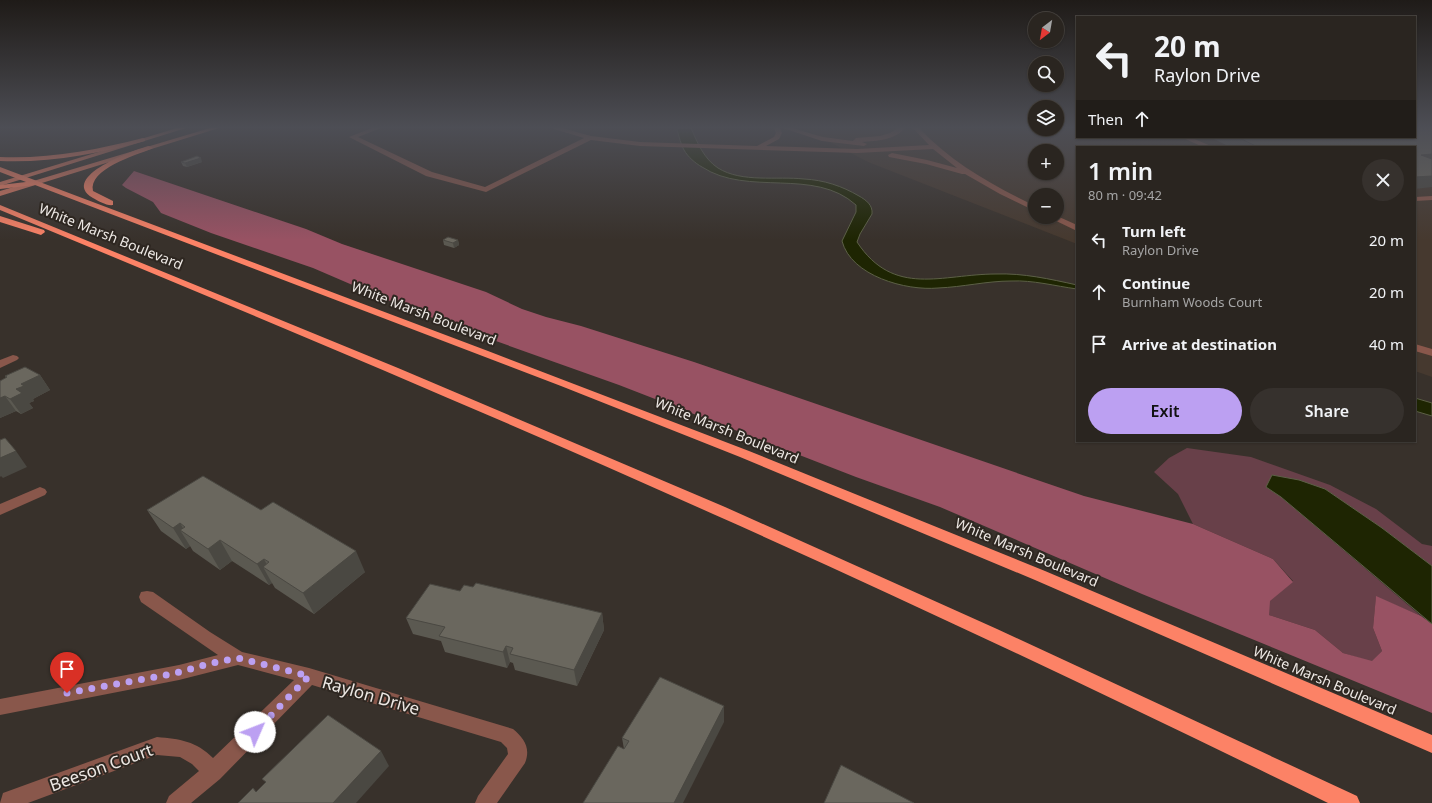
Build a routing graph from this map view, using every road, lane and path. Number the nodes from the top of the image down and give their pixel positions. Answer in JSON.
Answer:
{"nodes":[{"id":1,"x":62,"y":165,"type":"edge"},
{"id":2,"x":93,"y":165,"type":"edge"},
{"id":3,"x":109,"y":165,"type":"edge"},
{"id":4,"x":411,"y":165,"type":"edge"},
{"id":5,"x":535,"y":165,"type":"edge"},
{"id":6,"x":939,"y":165,"type":"edge"},
{"id":7,"x":960,"y":165,"type":"edge"},
{"id":8,"x":0,"y":169,"type":"edge"},
{"id":9,"x":973,"y":175,"type":"junction"},
{"id":10,"x":22,"y":178,"type":"junction"},
{"id":11,"x":36,"y":183,"type":"junction"},
{"id":12,"x":0,"y":186,"type":"edge"},
{"id":13,"x":0,"y":194,"type":"edge"},
{"id":14,"x":1432,"y":198,"type":"edge"},
{"id":15,"x":1416,"y":199,"type":"edge"},
{"id":16,"x":1028,"y":205,"type":"edge"},
{"id":17,"x":0,"y":207,"type":"edge"},
{"id":18,"x":0,"y":219,"type":"edge"},
{"id":19,"x":1064,"y":222,"type":"edge"},
{"id":20,"x":1076,"y":228,"type":"edge"},
{"id":21,"x":145,"y":267,"type":"junction"},
{"id":22,"x":325,"y":293,"type":"junction"},
{"id":23,"x":1416,"y":347,"type":"edge"},
{"id":24,"x":1432,"y":353,"type":"edge"},
{"id":25,"x":13,"y":358,"type":"dead end"},
{"id":26,"x":0,"y":365,"type":"edge"},
{"id":27,"x":40,"y":492,"type":"dead end"},
{"id":28,"x":0,"y":510,"type":"edge"},
{"id":29,"x":147,"y":597,"type":"dead end"},
{"id":30,"x":238,"y":658,"type":"junction"},
{"id":31,"x":309,"y":676,"type":"junction"},
{"id":32,"x":0,"y":707,"type":"edge"},
{"id":33,"x":1432,"y":744,"type":"edge"},
{"id":34,"x":213,"y":772,"type":"junction"},
{"id":35,"x":9,"y":803,"type":"edge"},
{"id":36,"x":176,"y":803,"type":"edge"},
{"id":37,"x":485,"y":803,"type":"edge"},
{"id":38,"x":1350,"y":803,"type":"edge"}],
"edges":[{"from":1,"to":10,"type":"main road"},
{"from":2,"to":11,"type":"main road"},
{"from":3,"to":22,"type":"highway"},
{"from":4,"to":5,"type":"street"},
{"from":6,"to":9,"type":"street"},
{"from":7,"to":9,"type":"street"},
{"from":8,"to":10,"type":"highway","name":"White Marsh Boulevard"},
{"from":9,"to":16,"type":"street"},
{"from":10,"to":11,"type":"highway","name":"White Marsh Boulevard"},
{"from":10,"to":12,"type":"main road"},
{"from":11,"to":12,"type":"highway"},
{"from":11,"to":13,"type":"main road"},
{"from":11,"to":22,"type":"highway","name":"White Marsh Boulevard"},
{"from":14,"to":15,"type":"street"},
{"from":17,"to":21,"type":"highway","name":"White Marsh Boulevard"},
{"from":18,"to":21,"type":"highway"},
{"from":19,"to":20,"type":"street"},
{"from":21,"to":38,"type":"highway","name":"White Marsh Boulevard"},
{"from":22,"to":33,"type":"highway","name":"White Marsh Boulevard"},
{"from":23,"to":24,"type":"street"},
{"from":25,"to":26,"type":"street"},
{"from":27,"to":28,"type":"street"},
{"from":29,"to":30,"type":"street","name":"Raylon Drive"},
{"from":30,"to":31,"type":"street","name":"Raylon Drive"},
{"from":30,"to":32,"type":"street"},
{"from":31,"to":34,"type":"street"},
{"from":31,"to":37,"type":"street","name":"Raylon Drive"},
{"from":34,"to":35,"type":"street","name":"Beeson Court"},
{"from":34,"to":36,"type":"street"}]}
